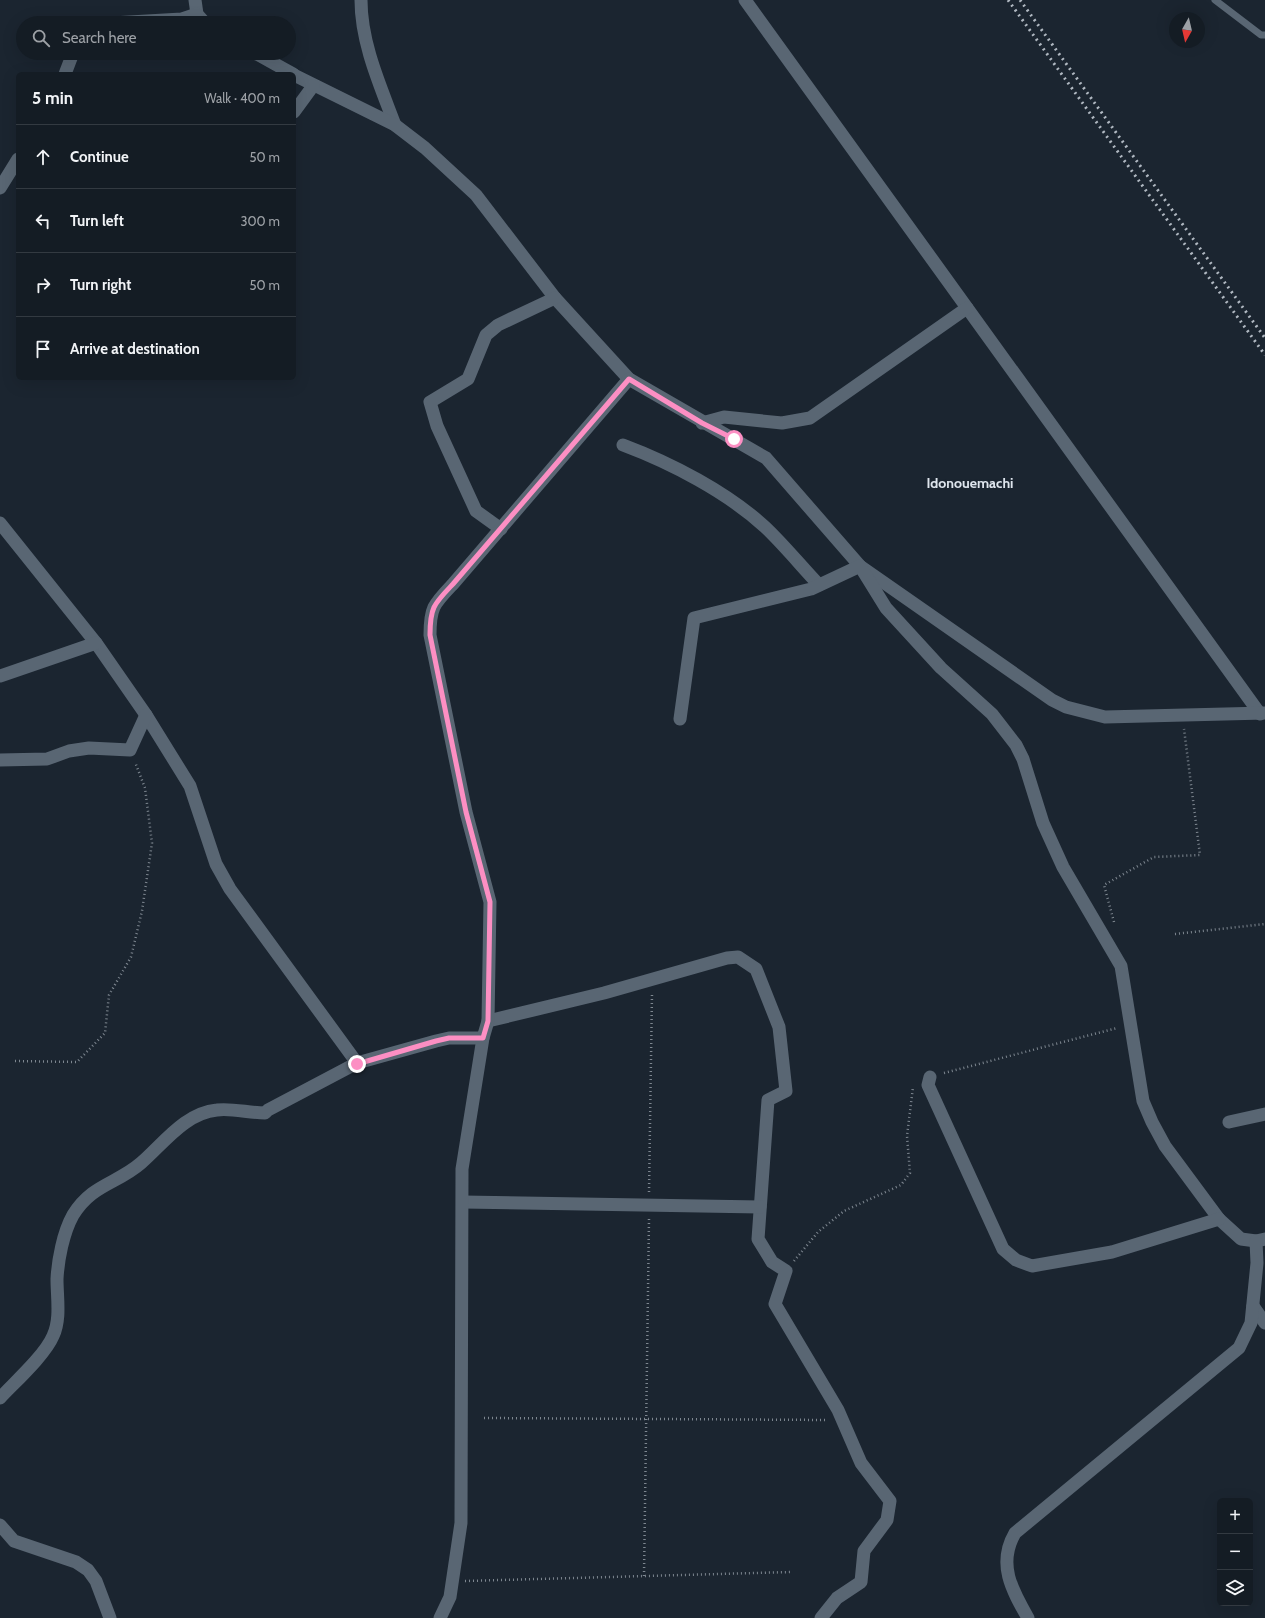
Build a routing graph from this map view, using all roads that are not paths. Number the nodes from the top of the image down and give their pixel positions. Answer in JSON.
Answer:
{"nodes":[{"id":1,"x":195,"y":0,"type":"edge"},
{"id":2,"x":360,"y":0,"type":"edge"},
{"id":3,"x":745,"y":0,"type":"edge"},
{"id":4,"x":1215,"y":0,"type":"edge"},
{"id":5,"x":200,"y":16,"type":"edge"},
{"id":6,"x":1265,"y":35,"type":"edge"},
{"id":7,"x":70,"y":60,"type":"edge"},
{"id":8,"x":268,"y":60,"type":"edge"},
{"id":9,"x":66,"y":72,"type":"edge"},
{"id":10,"x":289,"y":72,"type":"edge"},
{"id":11,"x":296,"y":76,"type":"edge"},
{"id":12,"x":314,"y":86,"type":"junction"},
{"id":13,"x":296,"y":109,"type":"edge"},
{"id":14,"x":395,"y":125,"type":"junction"},
{"id":15,"x":16,"y":162,"type":"edge"},
{"id":16,"x":0,"y":188,"type":"edge"},
{"id":17,"x":555,"y":298,"type":"junction"},
{"id":18,"x":967,"y":308,"type":"junction"},
{"id":19,"x":629,"y":379,"type":"junction"},
{"id":20,"x":702,"y":423,"type":"junction"},
{"id":21,"x":623,"y":445,"type":"dead end"},
{"id":22,"x":0,"y":523,"type":"edge"},
{"id":23,"x":501,"y":529,"type":"junction"},
{"id":24,"x":860,"y":566,"type":"junction"},
{"id":25,"x":819,"y":586,"type":"junction"},
{"id":26,"x":96,"y":643,"type":"junction"},
{"id":27,"x":0,"y":676,"type":"edge"},
{"id":28,"x":1263,"y":714,"type":"edge"},
{"id":29,"x":146,"y":715,"type":"junction"},
{"id":30,"x":680,"y":719,"type":"dead end"},
{"id":31,"x":0,"y":760,"type":"edge"},
{"id":32,"x":488,"y":1021,"type":"junction"},
{"id":33,"x":483,"y":1038,"type":"junction"},
{"id":34,"x":357,"y":1064,"type":"junction"},
{"id":35,"x":930,"y":1077,"type":"dead end"},
{"id":36,"x":1265,"y":1114,"type":"edge"},
{"id":37,"x":1230,"y":1122,"type":"dead end"},
{"id":38,"x":463,"y":1202,"type":"junction"},
{"id":39,"x":760,"y":1207,"type":"junction"},
{"id":40,"x":1219,"y":1219,"type":"junction"},
{"id":41,"x":1261,"y":1240,"type":"edge"},
{"id":42,"x":1254,"y":1306,"type":"junction"},
{"id":43,"x":1265,"y":1323,"type":"edge"},
{"id":44,"x":0,"y":1398,"type":"edge"},
{"id":45,"x":0,"y":1525,"type":"edge"},
{"id":46,"x":110,"y":1618,"type":"edge"},
{"id":47,"x":440,"y":1618,"type":"edge"},
{"id":48,"x":821,"y":1618,"type":"edge"},
{"id":49,"x":1028,"y":1618,"type":"edge"}],
"edges":[{"from":1,"to":5,"type":"street"},
{"from":2,"to":14,"type":"street"},
{"from":3,"to":18,"type":"street"},
{"from":4,"to":6,"type":"lane"},
{"from":7,"to":9,"type":"street"},
{"from":8,"to":10,"type":"street"},
{"from":11,"to":12,"type":"street"},
{"from":12,"to":13,"type":"street"},
{"from":12,"to":14,"type":"street"},
{"from":14,"to":17,"type":"street"},
{"from":15,"to":16,"type":"street"},
{"from":17,"to":19,"type":"street"},
{"from":17,"to":23,"type":"street"},
{"from":18,"to":20,"type":"street"},
{"from":18,"to":28,"type":"street"},
{"from":19,"to":20,"type":"street"},
{"from":19,"to":23,"type":"street"},
{"from":20,"to":24,"type":"street"},
{"from":21,"to":25,"type":"street"},
{"from":22,"to":26,"type":"street"},
{"from":23,"to":32,"type":"street"},
{"from":24,"to":25,"type":"street"},
{"from":24,"to":28,"type":"street"},
{"from":24,"to":40,"type":"street"},
{"from":25,"to":30,"type":"street"},
{"from":26,"to":27,"type":"street"},
{"from":26,"to":29,"type":"street"},
{"from":29,"to":31,"type":"street"},
{"from":29,"to":34,"type":"street"},
{"from":32,"to":33,"type":"street"},
{"from":32,"to":39,"type":"street"},
{"from":33,"to":34,"type":"street"},
{"from":33,"to":38,"type":"street"},
{"from":34,"to":44,"type":"street"},
{"from":35,"to":40,"type":"street"},
{"from":36,"to":37,"type":"street"},
{"from":38,"to":39,"type":"street"},
{"from":38,"to":47,"type":"street"},
{"from":39,"to":48,"type":"street"},
{"from":40,"to":41,"type":"street"},
{"from":41,"to":42,"type":"street"},
{"from":42,"to":43,"type":"street"},
{"from":42,"to":49,"type":"street"},
{"from":45,"to":46,"type":"street"}]}
